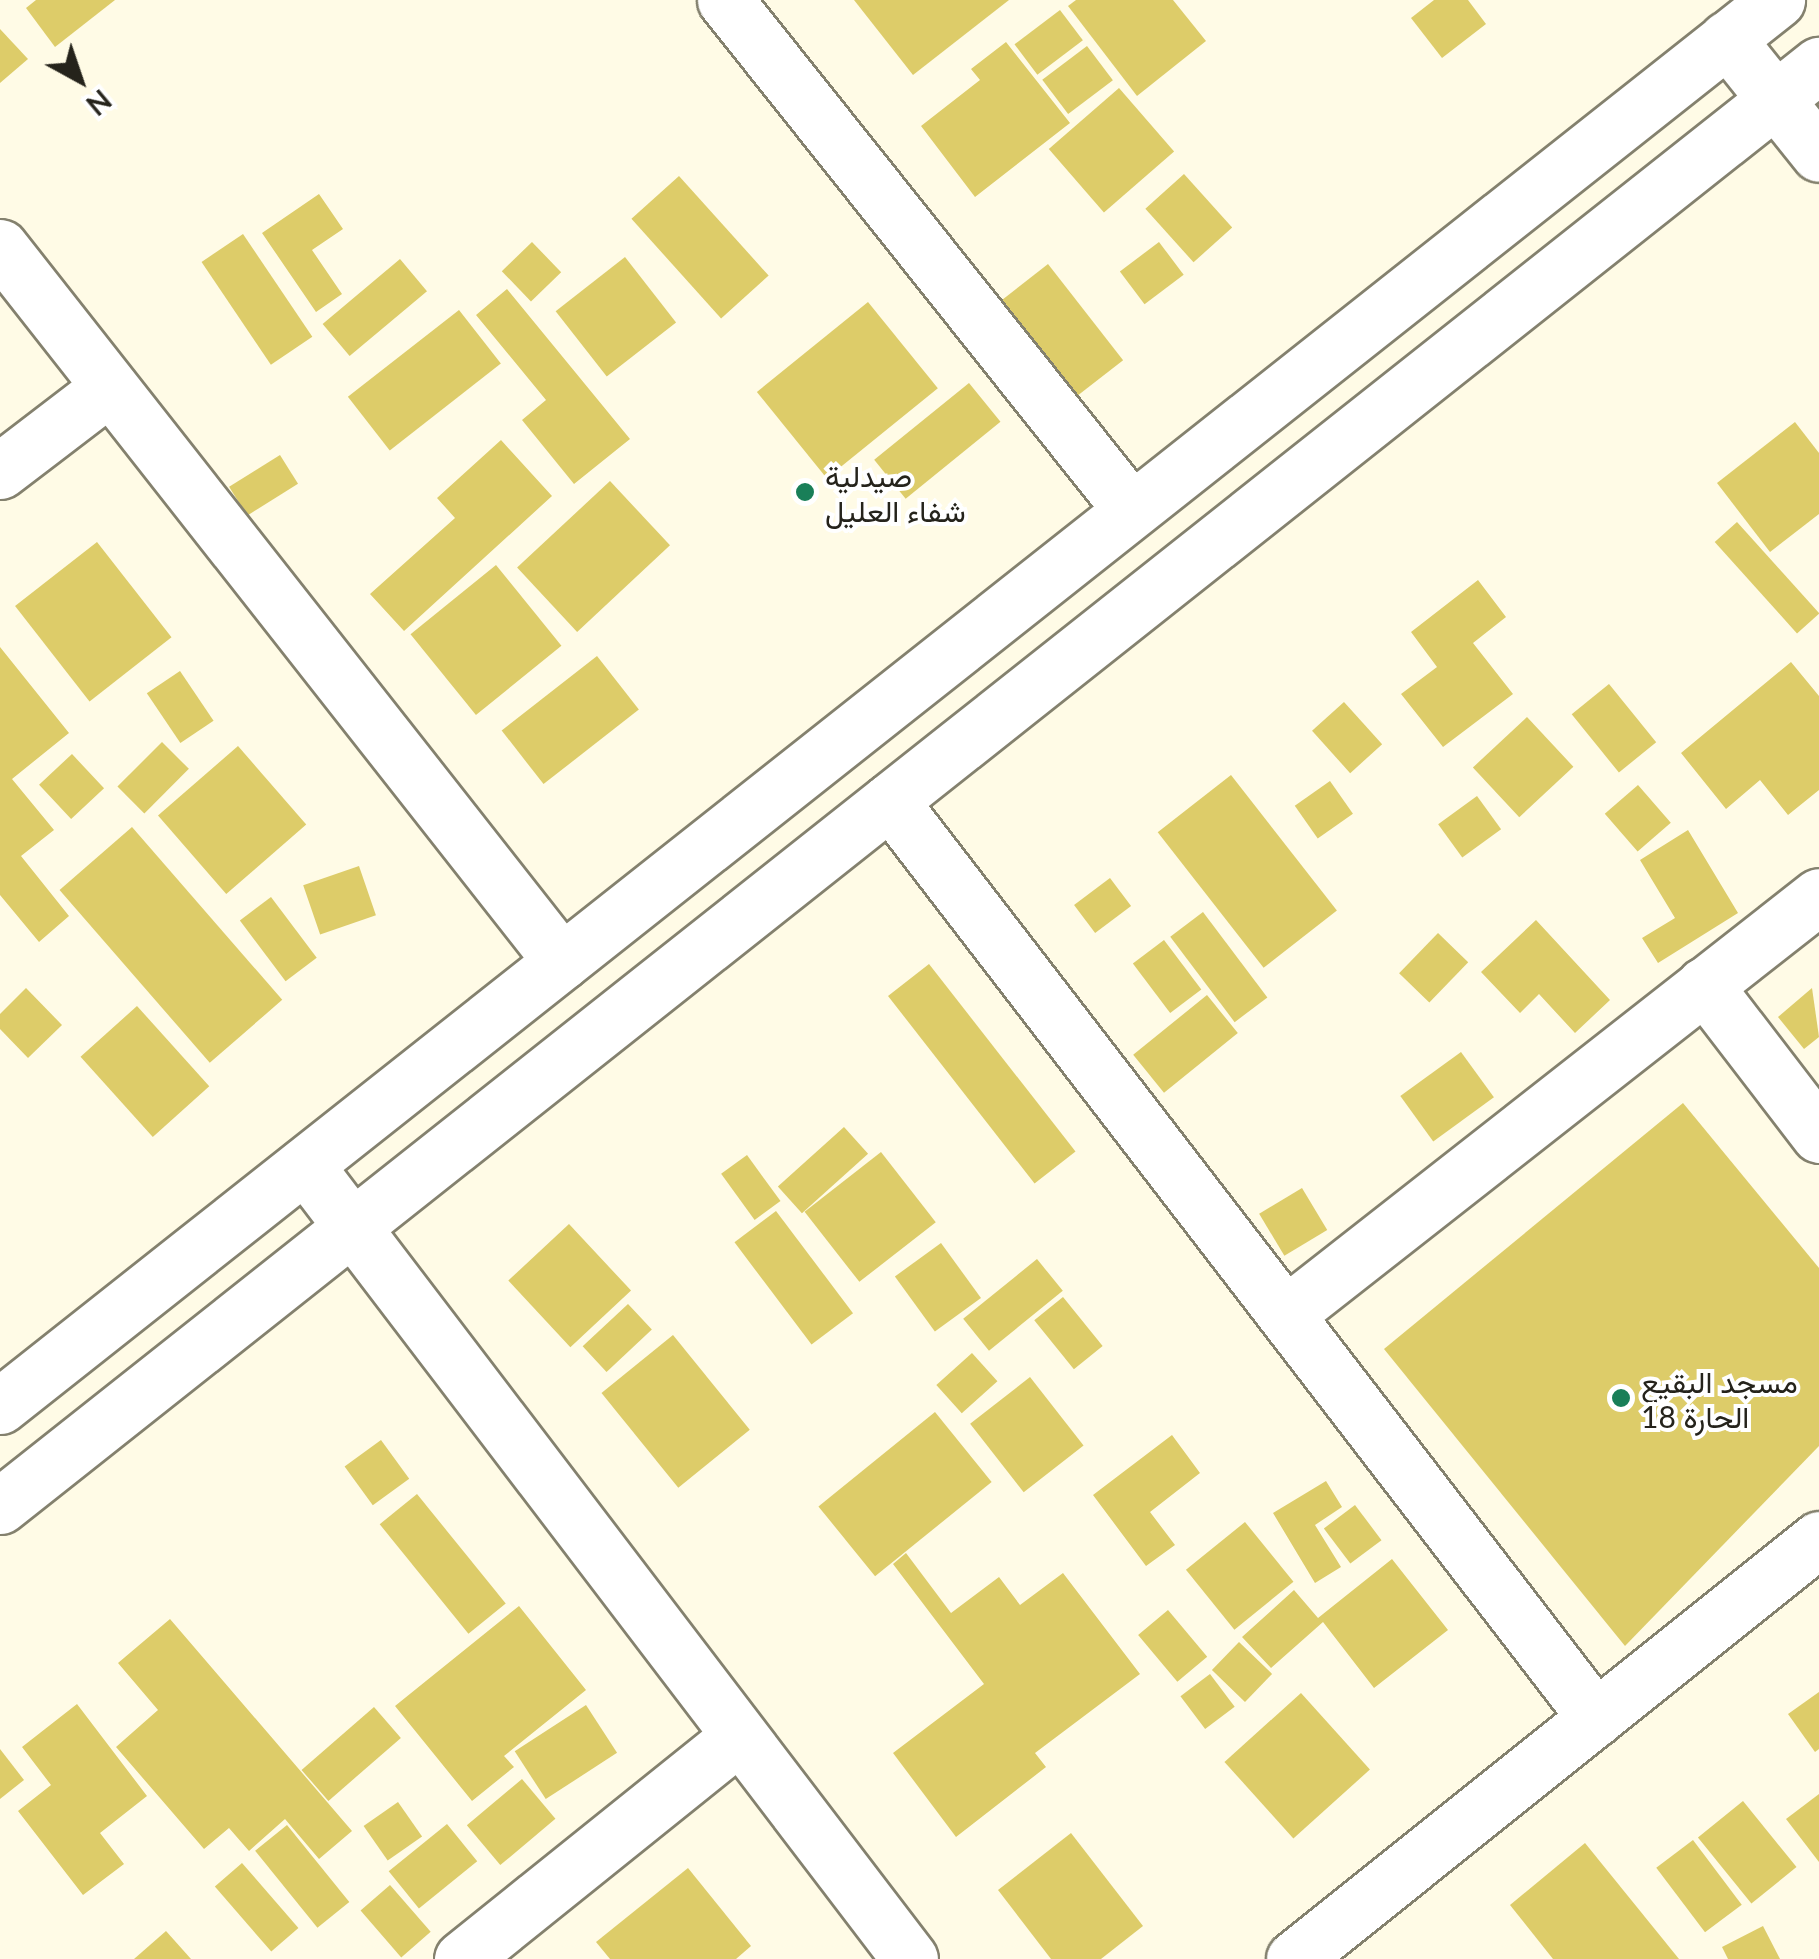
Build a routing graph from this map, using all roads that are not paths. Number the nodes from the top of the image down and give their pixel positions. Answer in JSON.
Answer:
{"nodes":[{"id":1,"x":725,"y":0,"type":"edge"},
{"id":2,"x":1777,"y":0,"type":"edge"},
{"id":3,"x":1727,"y":40,"type":"junction"},
{"id":4,"x":1819,"y":65,"type":"edge"},
{"id":5,"x":1776,"y":99,"type":"junction"},
{"id":6,"x":1819,"y":154,"type":"edge"},
{"id":7,"x":0,"y":247,"type":"edge"},
{"id":8,"x":110,"y":386,"type":"junction"},
{"id":9,"x":0,"y":471,"type":"edge"},
{"id":10,"x":1129,"y":506,"type":"junction"},
{"id":11,"x":890,"y":801,"type":"junction"},
{"id":12,"x":1819,"y":896,"type":"edge"},
{"id":13,"x":562,"y":962,"type":"junction"},
{"id":14,"x":1704,"y":985,"type":"junction"},
{"id":15,"x":1819,"y":1135,"type":"edge"},
{"id":16,"x":304,"y":1165,"type":"junction"},
{"id":17,"x":352,"y":1226,"type":"junction"},
{"id":18,"x":1290,"y":1310,"type":"junction"},
{"id":19,"x":0,"y":1406,"type":"edge"},
{"id":20,"x":0,"y":1506,"type":"edge"},
{"id":21,"x":1819,"y":1539,"type":"edge"},
{"id":22,"x":1596,"y":1718,"type":"junction"},
{"id":23,"x":737,"y":1738,"type":"junction"},
{"id":24,"x":462,"y":1959,"type":"edge"},
{"id":25,"x":910,"y":1959,"type":"edge"},
{"id":26,"x":1294,"y":1959,"type":"edge"}],
"edges":[{"from":1,"to":10,"type":"street"},
{"from":2,"to":3,"type":"street"},
{"from":3,"to":5,"type":"street"},
{"from":3,"to":10,"type":"street"},
{"from":4,"to":5,"type":"street"},
{"from":5,"to":6,"type":"street"},
{"from":5,"to":11,"type":"street"},
{"from":7,"to":8,"type":"street"},
{"from":8,"to":9,"type":"street"},
{"from":8,"to":13,"type":"street"},
{"from":10,"to":13,"type":"street"},
{"from":11,"to":17,"type":"street"},
{"from":11,"to":18,"type":"street"},
{"from":12,"to":14,"type":"street"},
{"from":13,"to":16,"type":"street"},
{"from":14,"to":15,"type":"street"},
{"from":14,"to":18,"type":"street"},
{"from":16,"to":17,"type":"street"},
{"from":16,"to":19,"type":"street"},
{"from":17,"to":20,"type":"street"},
{"from":17,"to":23,"type":"street"},
{"from":18,"to":22,"type":"street"},
{"from":21,"to":22,"type":"street"},
{"from":22,"to":26,"type":"street"},
{"from":23,"to":24,"type":"street"},
{"from":23,"to":25,"type":"street"}]}
